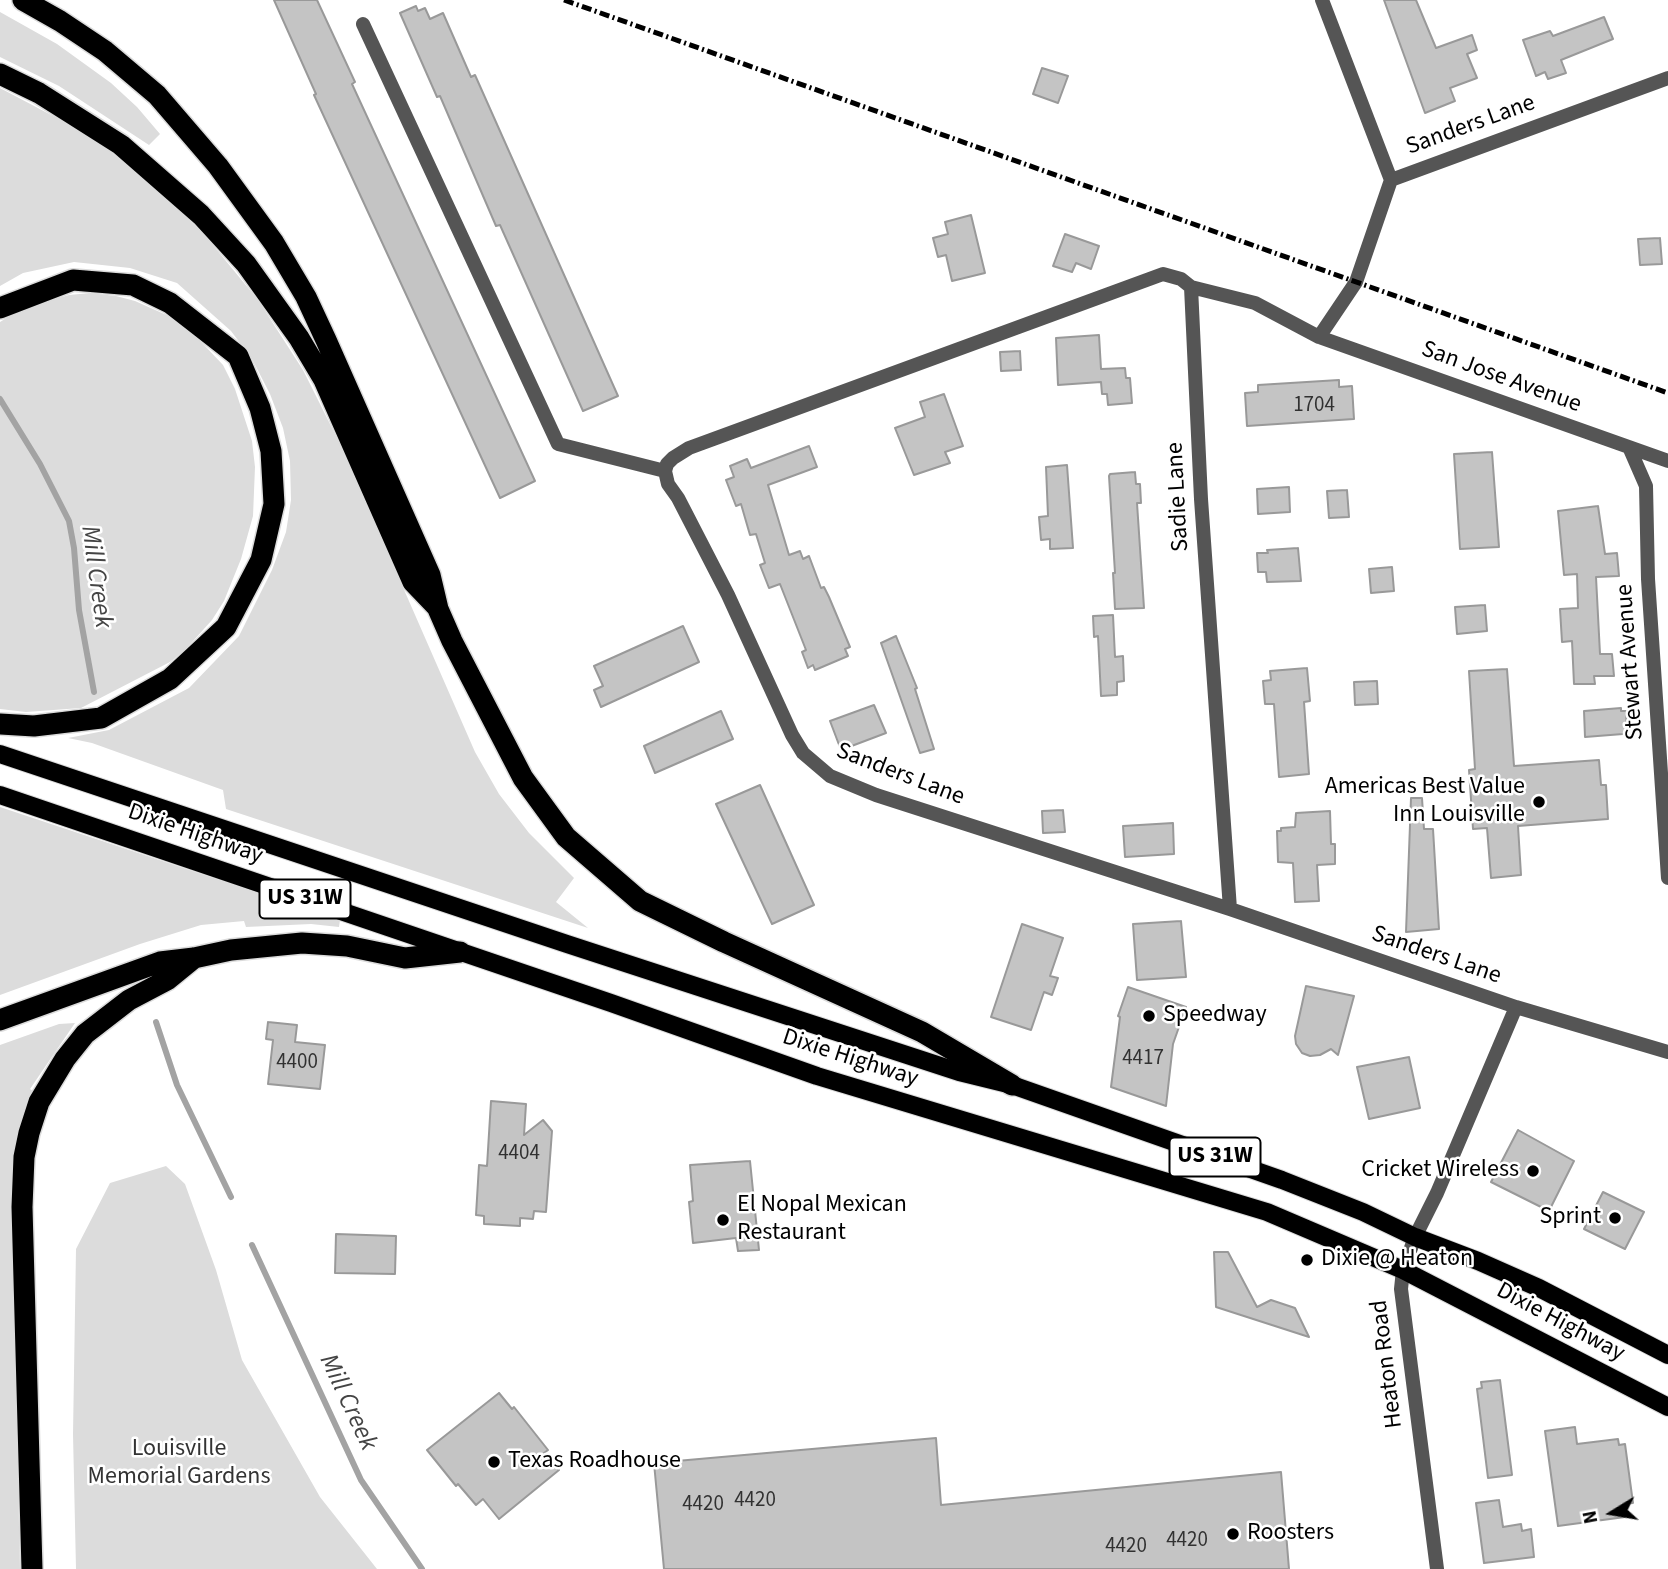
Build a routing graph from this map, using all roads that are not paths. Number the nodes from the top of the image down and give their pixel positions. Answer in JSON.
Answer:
{"nodes":[{"id":1,"x":23,"y":0,"type":"edge"},
{"id":2,"x":1322,"y":0,"type":"edge"},
{"id":3,"x":363,"y":24,"type":"dead end"},
{"id":4,"x":0,"y":74,"type":"edge"},
{"id":5,"x":1668,"y":78,"type":"edge"},
{"id":6,"x":1391,"y":180,"type":"junction"},
{"id":7,"x":1191,"y":286,"type":"junction"},
{"id":8,"x":0,"y":308,"type":"edge"},
{"id":9,"x":1319,"y":337,"type":"junction"},
{"id":10,"x":1629,"y":447,"type":"junction"},
{"id":11,"x":1668,"y":461,"type":"edge"},
{"id":12,"x":665,"y":471,"type":"junction"},
{"id":13,"x":438,"y":609,"type":"junction"},
{"id":14,"x":0,"y":724,"type":"edge"},
{"id":15,"x":0,"y":754,"type":"edge"},
{"id":16,"x":0,"y":795,"type":"edge"},
{"id":17,"x":1668,"y":877,"type":"edge"},
{"id":18,"x":1230,"y":909,"type":"junction"},
{"id":19,"x":460,"y":952,"type":"junction"},
{"id":20,"x":194,"y":958,"type":"junction"},
{"id":21,"x":1516,"y":1007,"type":"junction"},
{"id":22,"x":0,"y":1020,"type":"edge"},
{"id":23,"x":1668,"y":1052,"type":"edge"},
{"id":24,"x":1012,"y":1085,"type":"junction"},
{"id":25,"x":1415,"y":1237,"type":"junction"},
{"id":26,"x":1403,"y":1270,"type":"junction"},
{"id":27,"x":1668,"y":1355,"type":"edge"},
{"id":28,"x":1668,"y":1407,"type":"edge"},
{"id":29,"x":32,"y":1569,"type":"edge"},
{"id":30,"x":1437,"y":1569,"type":"edge"}],
"edges":[{"from":1,"to":13,"type":"highway"},
{"from":2,"to":6,"type":"street"},
{"from":3,"to":12,"type":"street"},
{"from":4,"to":13,"type":"highway"},
{"from":5,"to":6,"type":"street","name":"Sanders Lane"},
{"from":6,"to":9,"type":"street","name":"Sanders Lane"},
{"from":7,"to":9,"type":"street"},
{"from":7,"to":12,"type":"street"},
{"from":7,"to":18,"type":"street","name":"Sadie Lane"},
{"from":8,"to":14,"type":"highway"},
{"from":9,"to":10,"type":"street","name":"San Jose Avenue"},
{"from":10,"to":11,"type":"street","name":"San Jose Avenue"},
{"from":10,"to":17,"type":"street","name":"Stewart Avenue"},
{"from":12,"to":18,"type":"street","name":"Sanders Lane"},
{"from":13,"to":24,"type":"highway"},
{"from":15,"to":24,"type":"main road","name":"Dixie Highway","number":"US 31W"},
{"from":16,"to":19,"type":"main road","name":"Dixie Highway","number":"US 31W"},
{"from":18,"to":21,"type":"street","name":"Sanders Lane"},
{"from":19,"to":20,"type":"highway"},
{"from":19,"to":26,"type":"main road","name":"Dixie Highway","number":"US 31W"},
{"from":20,"to":22,"type":"highway"},
{"from":20,"to":29,"type":"highway"},
{"from":21,"to":23,"type":"street","name":"Sanders Lane"},
{"from":21,"to":25,"type":"street","name":"Heaton Road"},
{"from":24,"to":25,"type":"main road","name":"Dixie Highway","number":"US 31W"},
{"from":25,"to":26,"type":"street","name":"Heaton Road"},
{"from":25,"to":27,"type":"main road","name":"Dixie Highway","number":"US 31W"},
{"from":26,"to":28,"type":"main road","name":"Dixie Highway","number":"US 31W"},
{"from":26,"to":30,"type":"street","name":"Heaton Road"}]}
